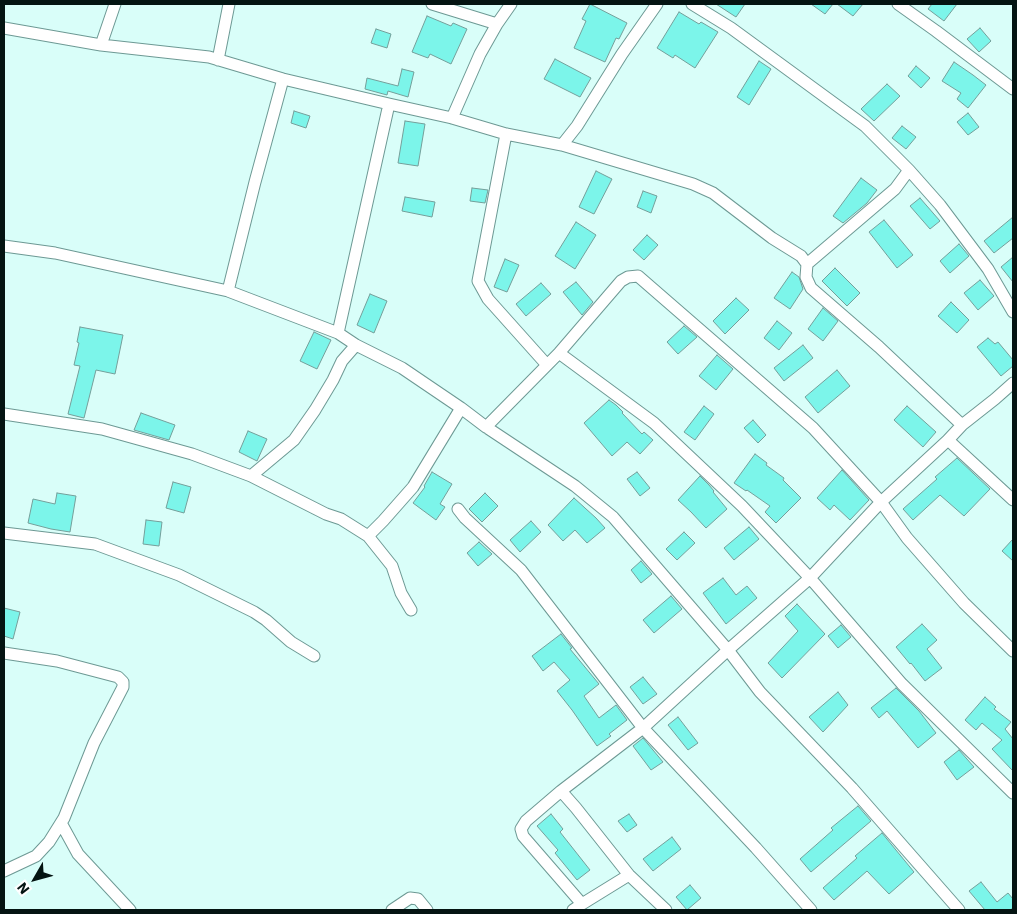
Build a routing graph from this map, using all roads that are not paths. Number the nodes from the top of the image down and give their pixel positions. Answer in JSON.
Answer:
{"nodes":[{"id":1,"x":115,"y":4,"type":"edge"},
{"id":2,"x":229,"y":4,"type":"edge"},
{"id":3,"x":432,"y":4,"type":"edge"},
{"id":4,"x":511,"y":4,"type":"edge"},
{"id":5,"x":657,"y":4,"type":"edge"},
{"id":6,"x":692,"y":4,"type":"edge"},
{"id":7,"x":898,"y":4,"type":"edge"},
{"id":8,"x":497,"y":24,"type":"junction"},
{"id":9,"x":4,"y":28,"type":"edge"},
{"id":10,"x":101,"y":45,"type":"junction"},
{"id":11,"x":218,"y":60,"type":"junction"},
{"id":12,"x":283,"y":78,"type":"junction"},
{"id":13,"x":1013,"y":88,"type":"edge"},
{"id":14,"x":390,"y":104,"type":"junction"},
{"id":15,"x":452,"y":118,"type":"junction"},
{"id":16,"x":506,"y":134,"type":"junction"},
{"id":17,"x":562,"y":145,"type":"junction"},
{"id":18,"x":909,"y":170,"type":"junction"},
{"id":19,"x":4,"y":246,"type":"edge"},
{"id":20,"x":807,"y":264,"type":"junction"},
{"id":21,"x":228,"y":291,"type":"junction"},
{"id":22,"x":1013,"y":312,"type":"edge"},
{"id":23,"x":338,"y":333,"type":"junction"},
{"id":24,"x":356,"y":344,"type":"junction"},
{"id":25,"x":559,"y":353,"type":"junction"},
{"id":26,"x":546,"y":366,"type":"junction"},
{"id":27,"x":1013,"y":382,"type":"edge"},
{"id":28,"x":461,"y":408,"type":"junction"},
{"id":29,"x":4,"y":414,"type":"edge"},
{"id":30,"x":962,"y":425,"type":"junction"},
{"id":31,"x":486,"y":427,"type":"junction"},
{"id":32,"x":948,"y":440,"type":"junction"},
{"id":33,"x":251,"y":476,"type":"junction"},
{"id":34,"x":1013,"y":500,"type":"edge"},
{"id":35,"x":882,"y":502,"type":"junction"},
{"id":36,"x":458,"y":510,"type":"dead end"},
{"id":37,"x":4,"y":534,"type":"edge"},
{"id":38,"x":368,"y":536,"type":"junction"},
{"id":39,"x":810,"y":578,"type":"junction"},
{"id":40,"x":411,"y":610,"type":"dead end"},
{"id":41,"x":728,"y":650,"type":"junction"},
{"id":42,"x":1013,"y":651,"type":"edge"},
{"id":43,"x":4,"y":653,"type":"edge"},
{"id":44,"x":314,"y":656,"type":"dead end"},
{"id":45,"x":643,"y":728,"type":"junction"},
{"id":46,"x":561,"y":792,"type":"junction"},
{"id":47,"x":1013,"y":793,"type":"edge"},
{"id":48,"x":61,"y":823,"type":"junction"},
{"id":49,"x":4,"y":871,"type":"edge"},
{"id":50,"x":629,"y":875,"type":"junction"},
{"id":51,"x":577,"y":907,"type":"edge"},
{"id":52,"x":130,"y":910,"type":"edge"},
{"id":53,"x":392,"y":910,"type":"edge"},
{"id":54,"x":427,"y":910,"type":"edge"},
{"id":55,"x":666,"y":910,"type":"edge"},
{"id":56,"x":812,"y":910,"type":"edge"},
{"id":57,"x":959,"y":910,"type":"edge"}],
"edges":[{"from":1,"to":10,"type":"street"},
{"from":2,"to":11,"type":"street"},
{"from":3,"to":8,"type":"street"},
{"from":4,"to":8,"type":"street"},
{"from":5,"to":17,"type":"street"},
{"from":6,"to":18,"type":"street"},
{"from":7,"to":13,"type":"street"},
{"from":8,"to":15,"type":"street"},
{"from":9,"to":10,"type":"street"},
{"from":10,"to":11,"type":"street"},
{"from":11,"to":12,"type":"street"},
{"from":12,"to":14,"type":"street"},
{"from":12,"to":21,"type":"street"},
{"from":14,"to":15,"type":"street"},
{"from":14,"to":23,"type":"street"},
{"from":15,"to":16,"type":"street"},
{"from":16,"to":17,"type":"street"},
{"from":16,"to":26,"type":"street"},
{"from":17,"to":20,"type":"street"},
{"from":18,"to":20,"type":"street"},
{"from":18,"to":22,"type":"street"},
{"from":19,"to":21,"type":"street"},
{"from":20,"to":30,"type":"street"},
{"from":21,"to":23,"type":"street"},
{"from":23,"to":24,"type":"street"},
{"from":24,"to":28,"type":"street"},
{"from":24,"to":33,"type":"street"},
{"from":25,"to":26,"type":"street"},
{"from":25,"to":35,"type":"street"},
{"from":25,"to":39,"type":"street"},
{"from":26,"to":31,"type":"street"},
{"from":27,"to":30,"type":"street"},
{"from":28,"to":31,"type":"street"},
{"from":28,"to":38,"type":"street"},
{"from":29,"to":33,"type":"street"},
{"from":30,"to":32,"type":"street"},
{"from":31,"to":41,"type":"street"},
{"from":32,"to":34,"type":"street"},
{"from":32,"to":35,"type":"street"},
{"from":33,"to":38,"type":"street"},
{"from":35,"to":39,"type":"street"},
{"from":35,"to":42,"type":"street"},
{"from":36,"to":45,"type":"street"},
{"from":37,"to":44,"type":"street"},
{"from":38,"to":40,"type":"street"},
{"from":39,"to":41,"type":"street"},
{"from":39,"to":47,"type":"street"},
{"from":41,"to":45,"type":"street"},
{"from":41,"to":57,"type":"street"},
{"from":43,"to":48,"type":"street"},
{"from":45,"to":46,"type":"street"},
{"from":45,"to":56,"type":"street"},
{"from":46,"to":50,"type":"street"},
{"from":46,"to":51,"type":"street"},
{"from":48,"to":49,"type":"street"},
{"from":48,"to":52,"type":"street"},
{"from":50,"to":51,"type":"street"},
{"from":50,"to":55,"type":"street"},
{"from":53,"to":54,"type":"street"}]}
